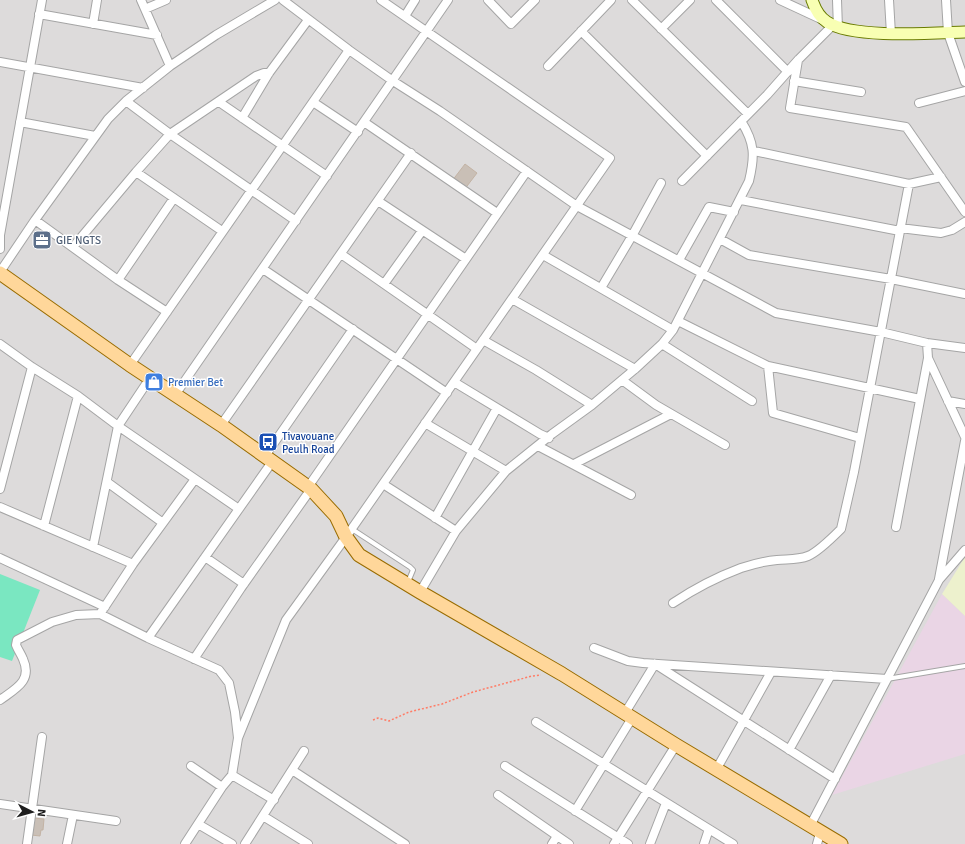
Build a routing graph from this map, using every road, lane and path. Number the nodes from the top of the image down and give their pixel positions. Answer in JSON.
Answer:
{"nodes":[{"id":1,"x":42,"y":0,"type":"edge"},
{"id":2,"x":97,"y":0,"type":"edge"},
{"id":3,"x":141,"y":0,"type":"edge"},
{"id":4,"x":166,"y":0,"type":"edge"},
{"id":5,"x":275,"y":0,"type":"edge"},
{"id":6,"x":283,"y":0,"type":"edge"},
{"id":7,"x":381,"y":0,"type":"edge"},
{"id":8,"x":415,"y":0,"type":"edge"},
{"id":9,"x":448,"y":0,"type":"edge"},
{"id":10,"x":488,"y":0,"type":"edge"},
{"id":11,"x":535,"y":0,"type":"edge"},
{"id":12,"x":612,"y":0,"type":"edge"},
{"id":13,"x":690,"y":0,"type":"edge"},
{"id":14,"x":716,"y":0,"type":"edge"},
{"id":15,"x":780,"y":0,"type":"edge"},
{"id":16,"x":812,"y":0,"type":"edge"},
{"id":17,"x":837,"y":0,"type":"edge"},
{"id":18,"x":889,"y":0,"type":"edge"},
{"id":19,"x":946,"y":0,"type":"edge"},
{"id":20,"x":634,"y":1,"type":"edge"},
{"id":21,"x":145,"y":9,"type":"junction"},
{"id":22,"x":39,"y":14,"type":"junction"},
{"id":23,"x":405,"y":16,"type":"junction"},
{"id":24,"x":308,"y":20,"type":"junction"},
{"id":25,"x":93,"y":24,"type":"junction"},
{"id":26,"x":833,"y":25,"type":"junction"},
{"id":27,"x":661,"y":29,"type":"junction"},
{"id":28,"x":427,"y":31,"type":"junction"},
{"id":29,"x":582,"y":31,"type":"junction"},
{"id":30,"x":965,"y":32,"type":"edge"},
{"id":31,"x":948,"y":33,"type":"junction"},
{"id":32,"x":891,"y":34,"type":"junction"},
{"id":33,"x":157,"y":35,"type":"junction"},
{"id":34,"x":349,"y":50,"type":"junction"},
{"id":35,"x":798,"y":60,"type":"junction"},
{"id":36,"x":0,"y":62,"type":"edge"},
{"id":37,"x":170,"y":66,"type":"junction"},
{"id":38,"x":548,"y":66,"type":"dead end"},
{"id":39,"x":30,"y":68,"type":"junction"},
{"id":40,"x":788,"y":72,"type":"junction"},
{"id":41,"x":269,"y":73,"type":"junction"},
{"id":42,"x":393,"y":81,"type":"junction"},
{"id":43,"x":794,"y":81,"type":"junction"},
{"id":44,"x":965,"y":82,"type":"edge"},
{"id":45,"x":143,"y":88,"type":"junction"},
{"id":46,"x":965,"y":91,"type":"edge"},
{"id":47,"x":861,"y":92,"type":"dead end"},
{"id":48,"x":126,"y":101,"type":"junction"},
{"id":49,"x":219,"y":102,"type":"junction"},
{"id":50,"x":313,"y":102,"type":"junction"},
{"id":51,"x":919,"y":103,"type":"dead end"},
{"id":52,"x":748,"y":114,"type":"junction"},
{"id":53,"x":242,"y":118,"type":"junction"},
{"id":54,"x":741,"y":121,"type":"junction"},
{"id":55,"x":20,"y":122,"type":"junction"},
{"id":56,"x":364,"y":122,"type":"junction"},
{"id":57,"x":358,"y":132,"type":"junction"},
{"id":58,"x":170,"y":134,"type":"junction"},
{"id":59,"x":96,"y":136,"type":"junction"},
{"id":60,"x":282,"y":146,"type":"junction"},
{"id":61,"x":754,"y":151,"type":"junction"},
{"id":62,"x":411,"y":153,"type":"junction"},
{"id":63,"x":707,"y":156,"type":"junction"},
{"id":64,"x":527,"y":170,"type":"junction"},
{"id":65,"x":136,"y":172,"type":"junction"},
{"id":66,"x":327,"y":176,"type":"junction"},
{"id":67,"x":941,"y":177,"type":"junction"},
{"id":68,"x":682,"y":181,"type":"dead end"},
{"id":69,"x":661,"y":183,"type":"dead end"},
{"id":70,"x":909,"y":184,"type":"junction"},
{"id":71,"x":252,"y":190,"type":"junction"},
{"id":72,"x":174,"y":198,"type":"junction"},
{"id":73,"x":741,"y":200,"type":"junction"},
{"id":74,"x":378,"y":201,"type":"junction"},
{"id":75,"x":577,"y":206,"type":"junction"},
{"id":76,"x":734,"y":212,"type":"junction"},
{"id":77,"x":965,"y":212,"type":"edge"},
{"id":78,"x":496,"y":213,"type":"junction"},
{"id":79,"x":34,"y":220,"type":"junction"},
{"id":80,"x":296,"y":221,"type":"junction"},
{"id":81,"x":965,"y":222,"type":"edge"},
{"id":82,"x":900,"y":230,"type":"junction"},
{"id":83,"x":222,"y":231,"type":"junction"},
{"id":84,"x":422,"y":231,"type":"junction"},
{"id":85,"x":632,"y":236,"type":"junction"},
{"id":86,"x":720,"y":239,"type":"junction"},
{"id":87,"x":73,"y":248,"type":"junction"},
{"id":88,"x":0,"y":249,"type":"edge"},
{"id":89,"x":341,"y":254,"type":"junction"},
{"id":90,"x":542,"y":255,"type":"junction"},
{"id":91,"x":466,"y":258,"type":"junction"},
{"id":92,"x":679,"y":260,"type":"junction"},
{"id":93,"x":263,"y":269,"type":"junction"},
{"id":94,"x":0,"y":273,"type":"edge"},
{"id":95,"x":703,"y":274,"type":"junction"},
{"id":96,"x":891,"y":279,"type":"junction"},
{"id":97,"x":118,"y":280,"type":"junction"},
{"id":98,"x":384,"y":284,"type":"junction"},
{"id":99,"x":600,"y":288,"type":"junction"},
{"id":100,"x":965,"y":294,"type":"edge"},
{"id":101,"x":512,"y":299,"type":"junction"},
{"id":102,"x":309,"y":300,"type":"junction"},
{"id":103,"x":166,"y":312,"type":"junction"},
{"id":104,"x":428,"y":315,"type":"junction"},
{"id":105,"x":678,"y":321,"type":"junction"},
{"id":106,"x":353,"y":329,"type":"junction"},
{"id":107,"x":673,"y":330,"type":"junction"},
{"id":108,"x":880,"y":332,"type":"junction"},
{"id":109,"x":483,"y":340,"type":"junction"},
{"id":110,"x":927,"y":343,"type":"junction"},
{"id":111,"x":0,"y":344,"type":"edge"},
{"id":112,"x":662,"y":344,"type":"junction"},
{"id":113,"x":965,"y":348,"type":"edge"},
{"id":114,"x":477,"y":349,"type":"junction"},
{"id":115,"x":928,"y":358,"type":"junction"},
{"id":116,"x":397,"y":359,"type":"junction"},
{"id":117,"x":130,"y":365,"type":"junction"},
{"id":118,"x":768,"y":366,"type":"junction"},
{"id":119,"x":32,"y":367,"type":"junction"},
{"id":120,"x":635,"y":370,"type":"junction"},
{"id":121,"x":150,"y":378,"type":"junction"},
{"id":122,"x":622,"y":380,"type":"junction"},
{"id":123,"x":454,"y":382,"type":"junction"},
{"id":124,"x":870,"y":388,"type":"junction"},
{"id":125,"x":447,"y":392,"type":"junction"},
{"id":126,"x":175,"y":395,"type":"junction"},
{"id":127,"x":78,"y":396,"type":"junction"},
{"id":128,"x":920,"y":399,"type":"junction"},
{"id":129,"x":752,"y":400,"type":"dead end"},
{"id":130,"x":948,"y":401,"type":"junction"},
{"id":131,"x":965,"y":404,"type":"edge"},
{"id":132,"x":592,"y":405,"type":"junction"},
{"id":133,"x":497,"y":408,"type":"junction"},
{"id":134,"x":671,"y":414,"type":"junction"},
{"id":135,"x":425,"y":423,"type":"junction"},
{"id":136,"x":221,"y":425,"type":"junction"},
{"id":137,"x":118,"y":426,"type":"junction"},
{"id":138,"x":965,"y":437,"type":"edge"},
{"id":139,"x":549,"y":438,"type":"junction"},
{"id":140,"x":860,"y":438,"type":"junction"},
{"id":141,"x":965,"y":441,"type":"edge"},
{"id":142,"x":725,"y":445,"type":"dead end"},
{"id":143,"x":538,"y":446,"type":"junction"},
{"id":144,"x":472,"y":451,"type":"junction"},
{"id":145,"x":268,"y":459,"type":"junction"},
{"id":146,"x":574,"y":464,"type":"junction"},
{"id":147,"x":506,"y":471,"type":"junction"},
{"id":148,"x":195,"y":479,"type":"junction"},
{"id":149,"x":107,"y":482,"type":"junction"},
{"id":150,"x":383,"y":484,"type":"junction"},
{"id":151,"x":309,"y":488,"type":"junction"},
{"id":152,"x":0,"y":489,"type":"edge"},
{"id":153,"x":631,"y":496,"type":"dead end"},
{"id":154,"x":0,"y":507,"type":"edge"},
{"id":155,"x":239,"y":509,"type":"junction"},
{"id":156,"x":434,"y":518,"type":"junction"},
{"id":157,"x":163,"y":523,"type":"junction"},
{"id":158,"x":44,"y":526,"type":"junction"},
{"id":159,"x":896,"y":527,"type":"dead end"},
{"id":160,"x":456,"y":531,"type":"junction"},
{"id":161,"x":349,"y":533,"type":"junction"},
{"id":162,"x":93,"y":547,"type":"junction"},
{"id":163,"x":965,"y":550,"type":"edge"},
{"id":164,"x":205,"y":557,"type":"junction"},
{"id":165,"x":0,"y":558,"type":"edge"},
{"id":166,"x":133,"y":564,"type":"junction"},
{"id":167,"x":939,"y":580,"type":"junction"},
{"id":168,"x":244,"y":584,"type":"junction"},
{"id":169,"x":407,"y":584,"type":"junction"},
{"id":170,"x":420,"y":592,"type":"junction"},
{"id":171,"x":672,"y":603,"type":"dead end"},
{"id":172,"x":102,"y":610,"type":"junction"},
{"id":173,"x":148,"y":638,"type":"junction"},
{"id":174,"x":594,"y":648,"type":"dead end"},
{"id":175,"x":194,"y":659,"type":"junction"},
{"id":176,"x":655,"y":664,"type":"junction"},
{"id":177,"x":965,"y":666,"type":"edge"},
{"id":178,"x":771,"y":672,"type":"junction"},
{"id":179,"x":545,"y":675,"type":"dead end"},
{"id":180,"x":831,"y":676,"type":"junction"},
{"id":181,"x":887,"y":679,"type":"junction"},
{"id":182,"x":0,"y":700,"type":"edge"},
{"id":183,"x":628,"y":716,"type":"junction"},
{"id":184,"x":373,"y":720,"type":"dead end"},
{"id":185,"x":744,"y":721,"type":"junction"},
{"id":186,"x":536,"y":722,"type":"dead end"},
{"id":187,"x":42,"y":737,"type":"dead end"},
{"id":188,"x":238,"y":738,"type":"junction"},
{"id":189,"x":676,"y":746,"type":"junction"},
{"id":190,"x":304,"y":750,"type":"dead end"},
{"id":191,"x":789,"y":750,"type":"junction"},
{"id":192,"x":604,"y":764,"type":"junction"},
{"id":193,"x":191,"y":766,"type":"dead end"},
{"id":194,"x":505,"y":766,"type":"dead end"},
{"id":195,"x":292,"y":770,"type":"junction"},
{"id":196,"x":716,"y":770,"type":"junction"},
{"id":197,"x":232,"y":775,"type":"junction"},
{"id":198,"x":835,"y":779,"type":"junction"},
{"id":199,"x":222,"y":787,"type":"junction"},
{"id":200,"x":647,"y":791,"type":"junction"},
{"id":201,"x":498,"y":795,"type":"dead end"},
{"id":202,"x":274,"y":800,"type":"junction"},
{"id":203,"x":666,"y":803,"type":"junction"},
{"id":204,"x":0,"y":804,"type":"edge"},
{"id":205,"x":32,"y":808,"type":"junction"},
{"id":206,"x":575,"y":811,"type":"junction"},
{"id":207,"x":72,"y":815,"type":"junction"},
{"id":208,"x":263,"y":816,"type":"junction"},
{"id":209,"x":116,"y":821,"type":"dead end"},
{"id":210,"x":198,"y":824,"type":"junction"},
{"id":211,"x":709,"y":830,"type":"junction"},
{"id":212,"x":816,"y":834,"type":"edge"},
{"id":213,"x":558,"y":836,"type":"junction"},
{"id":214,"x":616,"y":841,"type":"edge"},
{"id":215,"x":27,"y":844,"type":"edge"},
{"id":216,"x":67,"y":844,"type":"edge"},
{"id":217,"x":185,"y":844,"type":"edge"},
{"id":218,"x":232,"y":844,"type":"edge"},
{"id":219,"x":245,"y":844,"type":"edge"},
{"id":220,"x":308,"y":844,"type":"edge"},
{"id":221,"x":405,"y":844,"type":"edge"},
{"id":222,"x":552,"y":844,"type":"edge"},
{"id":223,"x":569,"y":844,"type":"edge"},
{"id":224,"x":628,"y":844,"type":"edge"},
{"id":225,"x":650,"y":844,"type":"edge"},
{"id":226,"x":704,"y":844,"type":"edge"},
{"id":227,"x":733,"y":844,"type":"edge"},
{"id":228,"x":841,"y":844,"type":"edge"}],
"edges":[{"from":1,"to":22,"type":"street"},
{"from":2,"to":25,"type":"street"},
{"from":3,"to":21,"type":"street"},
{"from":4,"to":21,"type":"street"},
{"from":5,"to":37,"type":"street"},
{"from":6,"to":24,"type":"street"},
{"from":7,"to":23,"type":"street"},
{"from":8,"to":23,"type":"street"},
{"from":9,"to":28,"type":"street"},
{"from":10,"to":11,"type":"street"},
{"from":12,"to":29,"type":"street"},
{"from":13,"to":27,"type":"street"},
{"from":14,"to":40,"type":"street"},
{"from":15,"to":26,"type":"street"},
{"from":16,"to":26,"type":"street"},
{"from":17,"to":26,"type":"street"},
{"from":18,"to":32,"type":"street"},
{"from":19,"to":31,"type":"street"},
{"from":20,"to":27,"type":"street"},
{"from":21,"to":33,"type":"street"},
{"from":22,"to":25,"type":"street"},
{"from":22,"to":39,"type":"street"},
{"from":23,"to":28,"type":"street"},
{"from":24,"to":34,"type":"street"},
{"from":24,"to":41,"type":"street"},
{"from":25,"to":33,"type":"street"},
{"from":26,"to":32,"type":"street"},
{"from":26,"to":35,"type":"street"},
{"from":27,"to":52,"type":"street"},
{"from":28,"to":42,"type":"street"},
{"from":28,"to":75,"type":"street"},
{"from":29,"to":38,"type":"street"},
{"from":29,"to":63,"type":"street"},
{"from":30,"to":31,"type":"street"},
{"from":31,"to":32,"type":"street"},
{"from":31,"to":44,"type":"street"},
{"from":33,"to":37,"type":"street"},
{"from":34,"to":42,"type":"street"},
{"from":34,"to":50,"type":"street"},
{"from":35,"to":40,"type":"street"},
{"from":35,"to":43,"type":"street"},
{"from":36,"to":39,"type":"street"},
{"from":37,"to":45,"type":"street"},
{"from":39,"to":45,"type":"street"},
{"from":39,"to":55,"type":"street"},
{"from":40,"to":52,"type":"street"},
{"from":41,"to":49,"type":"street"},
{"from":41,"to":53,"type":"street"},
{"from":42,"to":56,"type":"street"},
{"from":42,"to":64,"type":"street"},
{"from":43,"to":47,"type":"street"},
{"from":43,"to":67,"type":"street"},
{"from":45,"to":48,"type":"street"},
{"from":46,"to":51,"type":"street"},
{"from":48,"to":58,"type":"street"},
{"from":48,"to":59,"type":"street"},
{"from":49,"to":53,"type":"street"},
{"from":49,"to":58,"type":"street"},
{"from":50,"to":57,"type":"street"},
{"from":50,"to":60,"type":"street"},
{"from":52,"to":54,"type":"street"},
{"from":53,"to":60,"type":"street"},
{"from":54,"to":61,"type":"street"},
{"from":54,"to":63,"type":"street"},
{"from":55,"to":59,"type":"street"},
{"from":55,"to":88,"type":"street"},
{"from":56,"to":57,"type":"street"},
{"from":56,"to":62,"type":"street"},
{"from":57,"to":66,"type":"street"},
{"from":58,"to":65,"type":"street"},
{"from":58,"to":71,"type":"street"},
{"from":59,"to":79,"type":"street"},
{"from":60,"to":66,"type":"street"},
{"from":60,"to":71,"type":"street"},
{"from":61,"to":70,"type":"street"},
{"from":61,"to":73,"type":"street"},
{"from":62,"to":74,"type":"street"},
{"from":62,"to":78,"type":"street"},
{"from":63,"to":68,"type":"street"},
{"from":64,"to":75,"type":"street"},
{"from":64,"to":78,"type":"street"},
{"from":65,"to":72,"type":"street"},
{"from":65,"to":87,"type":"street"},
{"from":66,"to":80,"type":"street"},
{"from":67,"to":70,"type":"street"},
{"from":67,"to":77,"type":"street"},
{"from":69,"to":85,"type":"street"},
{"from":70,"to":82,"type":"street"},
{"from":71,"to":80,"type":"street"},
{"from":71,"to":83,"type":"street"},
{"from":72,"to":83,"type":"street"},
{"from":72,"to":97,"type":"street"},
{"from":73,"to":76,"type":"street"},
{"from":73,"to":82,"type":"street"},
{"from":74,"to":84,"type":"street"},
{"from":74,"to":89,"type":"street"},
{"from":75,"to":85,"type":"street"},
{"from":75,"to":90,"type":"street"},
{"from":76,"to":86,"type":"street"},
{"from":76,"to":92,"type":"street"},
{"from":78,"to":91,"type":"street"},
{"from":79,"to":87,"type":"street"},
{"from":79,"to":94,"type":"street"},
{"from":80,"to":93,"type":"street"},
{"from":81,"to":82,"type":"street"},
{"from":82,"to":96,"type":"street"},
{"from":83,"to":103,"type":"street"},
{"from":84,"to":91,"type":"street"},
{"from":84,"to":98,"type":"street"},
{"from":85,"to":92,"type":"street"},
{"from":85,"to":99,"type":"street"},
{"from":86,"to":95,"type":"street"},
{"from":86,"to":96,"type":"street"},
{"from":87,"to":97,"type":"street"},
{"from":89,"to":98,"type":"street"},
{"from":89,"to":102,"type":"street"},
{"from":90,"to":99,"type":"street"},
{"from":90,"to":101,"type":"street"},
{"from":91,"to":104,"type":"street"},
{"from":92,"to":95,"type":"street"},
{"from":93,"to":102,"type":"street"},
{"from":93,"to":126,"type":"street"},
{"from":94,"to":117,"type":"main road"},
{"from":95,"to":105,"type":"street"},
{"from":95,"to":108,"type":"street"},
{"from":96,"to":100,"type":"street"},
{"from":96,"to":108,"type":"street"},
{"from":97,"to":103,"type":"street"},
{"from":98,"to":104,"type":"street"},
{"from":99,"to":107,"type":"street"},
{"from":101,"to":109,"type":"street"},
{"from":101,"to":120,"type":"street"},
{"from":102,"to":106,"type":"street"},
{"from":102,"to":136,"type":"street"},
{"from":103,"to":117,"type":"street"},
{"from":104,"to":114,"type":"street"},
{"from":104,"to":116,"type":"street"},
{"from":105,"to":107,"type":"street"},
{"from":105,"to":118,"type":"street"},
{"from":106,"to":116,"type":"street"},
{"from":106,"to":145,"type":"street"},
{"from":107,"to":112,"type":"street"},
{"from":108,"to":110,"type":"street"},
{"from":108,"to":124,"type":"street"},
{"from":109,"to":114,"type":"street"},
{"from":109,"to":132,"type":"street"},
{"from":110,"to":113,"type":"street"},
{"from":110,"to":115,"type":"street"},
{"from":111,"to":119,"type":"street"},
{"from":112,"to":120,"type":"street"},
{"from":112,"to":129,"type":"street"},
{"from":114,"to":123,"type":"street"},
{"from":115,"to":128,"type":"street"},
{"from":115,"to":130,"type":"street"},
{"from":116,"to":125,"type":"street"},
{"from":116,"to":151,"type":"street"},
{"from":117,"to":121,"type":"main road"},
{"from":118,"to":124,"type":"street"},
{"from":118,"to":140,"type":"street"},
{"from":119,"to":127,"type":"street"},
{"from":119,"to":152,"type":"street"},
{"from":120,"to":122,"type":"street"},
{"from":121,"to":126,"type":"main road"},
{"from":121,"to":137,"type":"street"},
{"from":122,"to":132,"type":"street"},
{"from":122,"to":134,"type":"street"},
{"from":123,"to":125,"type":"street"},
{"from":123,"to":133,"type":"street"},
{"from":124,"to":128,"type":"street"},
{"from":124,"to":140,"type":"street"},
{"from":125,"to":135,"type":"street"},
{"from":126,"to":136,"type":"main road"},
{"from":127,"to":137,"type":"street"},
{"from":127,"to":158,"type":"street"},
{"from":128,"to":159,"type":"street"},
{"from":130,"to":131,"type":"street"},
{"from":130,"to":138,"type":"street"},
{"from":132,"to":139,"type":"street"},
{"from":133,"to":139,"type":"street"},
{"from":133,"to":144,"type":"street"},
{"from":134,"to":142,"type":"street"},
{"from":134,"to":146,"type":"street"},
{"from":135,"to":144,"type":"street"},
{"from":135,"to":150,"type":"street"},
{"from":136,"to":145,"type":"main road"},
{"from":137,"to":148,"type":"street"},
{"from":137,"to":149,"type":"street"},
{"from":139,"to":143,"type":"street"},
{"from":140,"to":171,"type":"street"},
{"from":141,"to":167,"type":"street"},
{"from":143,"to":146,"type":"street"},
{"from":143,"to":147,"type":"street"},
{"from":144,"to":147,"type":"street"},
{"from":144,"to":156,"type":"street"},
{"from":145,"to":151,"type":"main road"},
{"from":145,"to":155,"type":"street"},
{"from":146,"to":153,"type":"street"},
{"from":147,"to":160,"type":"street"},
{"from":148,"to":155,"type":"street"},
{"from":148,"to":157,"type":"street"},
{"from":149,"to":157,"type":"street"},
{"from":149,"to":162,"type":"street"},
{"from":150,"to":156,"type":"street"},
{"from":150,"to":161,"type":"street"},
{"from":151,"to":161,"type":"main road"},
{"from":151,"to":168,"type":"street"},
{"from":154,"to":158,"type":"street"},
{"from":155,"to":164,"type":"street"},
{"from":156,"to":160,"type":"street"},
{"from":157,"to":166,"type":"street"},
{"from":158,"to":162,"type":"street"},
{"from":160,"to":170,"type":"street"},
{"from":161,"to":169,"type":"main road"},
{"from":161,"to":169,"type":"lane"},
{"from":161,"to":188,"type":"street"},
{"from":162,"to":166,"type":"street"},
{"from":163,"to":167,"type":"street"},
{"from":164,"to":168,"type":"street"},
{"from":164,"to":173,"type":"street"},
{"from":165,"to":172,"type":"street"},
{"from":166,"to":172,"type":"street"},
{"from":167,"to":181,"type":"street"},
{"from":168,"to":175,"type":"street"},
{"from":169,"to":170,"type":"main road"},
{"from":170,"to":183,"type":"main road"},
{"from":172,"to":173,"type":"street"},
{"from":172,"to":182,"type":"street"},
{"from":173,"to":175,"type":"street"},
{"from":174,"to":176,"type":"street"},
{"from":175,"to":188,"type":"street"},
{"from":176,"to":178,"type":"street"},
{"from":176,"to":183,"type":"street"},
{"from":176,"to":185,"type":"street"},
{"from":177,"to":181,"type":"lane"},
{"from":178,"to":180,"type":"street"},
{"from":178,"to":185,"type":"street"},
{"from":179,"to":184,"type":"path"},
{"from":180,"to":181,"type":"street"},
{"from":180,"to":191,"type":"street"},
{"from":181,"to":198,"type":"street"},
{"from":183,"to":189,"type":"main road"},
{"from":183,"to":192,"type":"street"},
{"from":185,"to":191,"type":"street"},
{"from":185,"to":196,"type":"street"},
{"from":186,"to":192,"type":"street"},
{"from":187,"to":205,"type":"street"},
{"from":188,"to":197,"type":"street"},
{"from":189,"to":196,"type":"main road"},
{"from":189,"to":200,"type":"street"},
{"from":190,"to":195,"type":"street"},
{"from":191,"to":198,"type":"street"},
{"from":192,"to":200,"type":"street"},
{"from":192,"to":206,"type":"street"},
{"from":193,"to":199,"type":"street"},
{"from":194,"to":206,"type":"street"},
{"from":195,"to":202,"type":"street"},
{"from":195,"to":221,"type":"street"},
{"from":196,"to":212,"type":"main road"},
{"from":197,"to":199,"type":"street"},
{"from":197,"to":202,"type":"street"},
{"from":198,"to":212,"type":"street"},
{"from":199,"to":210,"type":"street"},
{"from":200,"to":203,"type":"street"},
{"from":200,"to":214,"type":"street"},
{"from":201,"to":213,"type":"street"},
{"from":202,"to":208,"type":"street"},
{"from":203,"to":211,"type":"street"},
{"from":203,"to":225,"type":"street"},
{"from":204,"to":205,"type":"street"},
{"from":205,"to":207,"type":"street"},
{"from":205,"to":215,"type":"street"},
{"from":206,"to":214,"type":"street"},
{"from":207,"to":209,"type":"street"},
{"from":207,"to":216,"type":"street"},
{"from":208,"to":219,"type":"street"},
{"from":208,"to":220,"type":"street"},
{"from":210,"to":217,"type":"street"},
{"from":210,"to":218,"type":"street"},
{"from":211,"to":226,"type":"street"},
{"from":211,"to":227,"type":"street"},
{"from":212,"to":228,"type":"main road"},
{"from":213,"to":222,"type":"street"},
{"from":213,"to":223,"type":"street"},
{"from":214,"to":224,"type":"street"}]}
